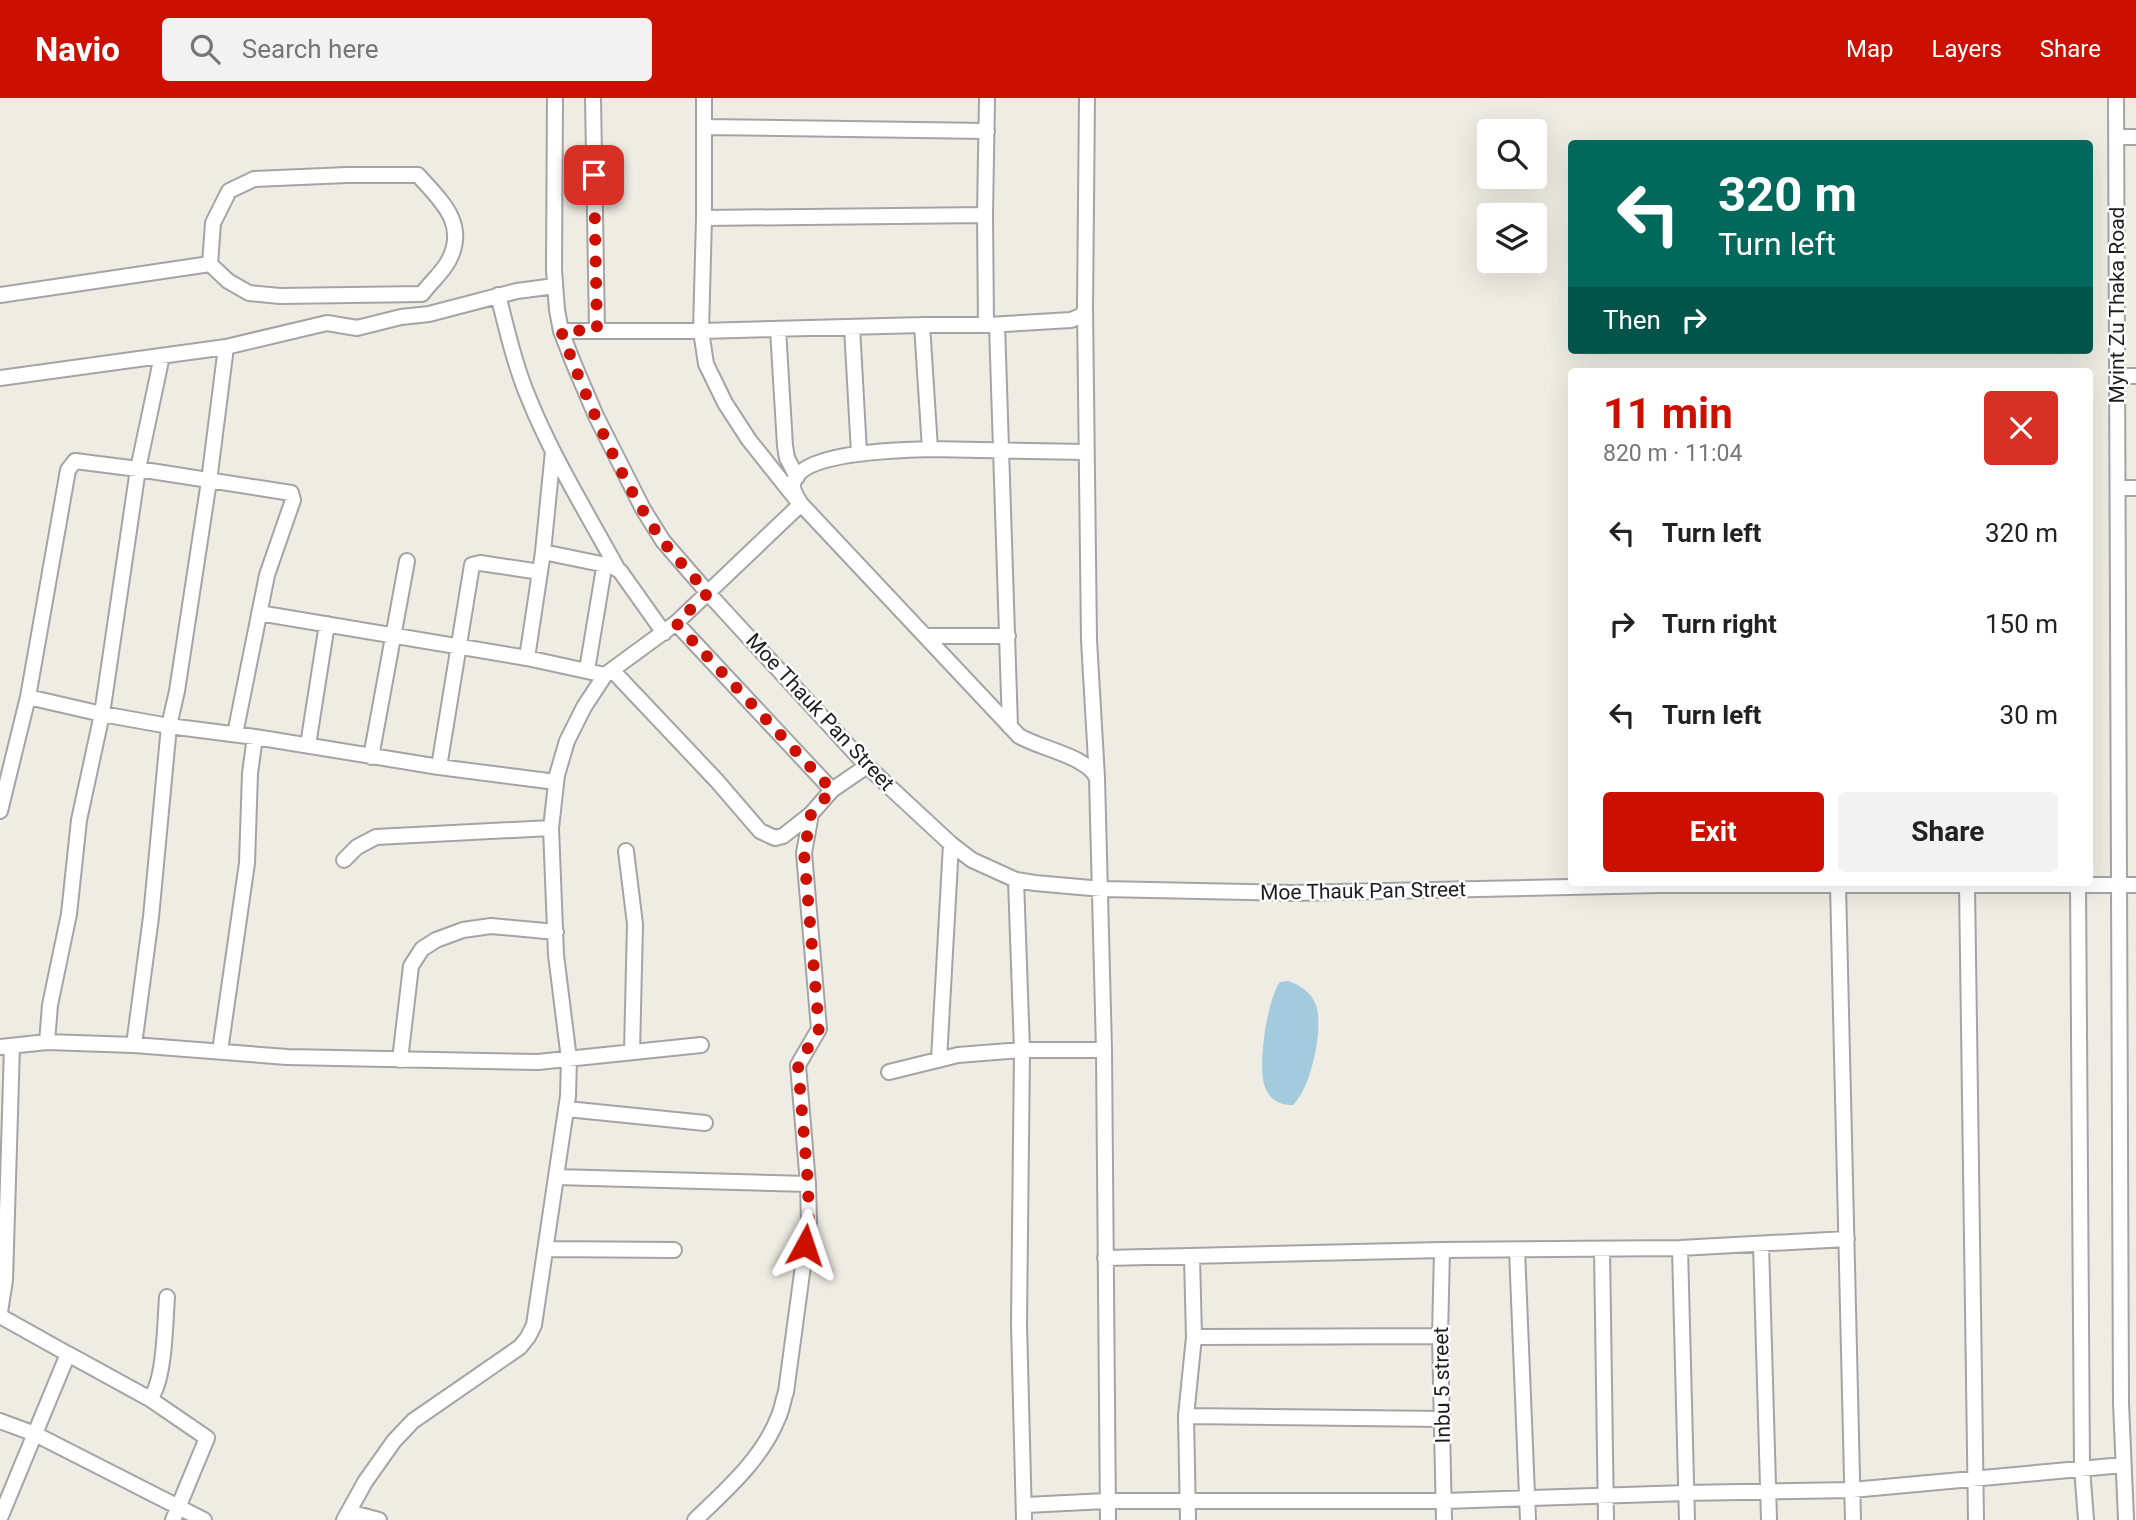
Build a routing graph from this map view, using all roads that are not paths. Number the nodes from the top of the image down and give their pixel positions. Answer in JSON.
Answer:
{"nodes":[{"id":1,"x":555,"y":98,"type":"edge"},
{"id":2,"x":593,"y":98,"type":"edge"},
{"id":3,"x":704,"y":98,"type":"edge"},
{"id":4,"x":987,"y":98,"type":"edge"},
{"id":5,"x":1087,"y":98,"type":"edge"},
{"id":6,"x":2116,"y":98,"type":"edge"},
{"id":7,"x":704,"y":127,"type":"junction"},
{"id":8,"x":987,"y":131,"type":"junction"},
{"id":9,"x":2116,"y":137,"type":"junction"},
{"id":10,"x":2136,"y":137,"type":"edge"},
{"id":11,"x":985,"y":215,"type":"junction"},
{"id":12,"x":704,"y":218,"type":"junction"},
{"id":13,"x":211,"y":264,"type":"junction"},
{"id":14,"x":555,"y":286,"type":"junction"},
{"id":15,"x":0,"y":295,"type":"edge"},
{"id":16,"x":498,"y":295,"type":"junction"},
{"id":17,"x":1085,"y":307,"type":"junction"},
{"id":18,"x":922,"y":325,"type":"junction"},
{"id":19,"x":992,"y":325,"type":"junction"},
{"id":20,"x":852,"y":327,"type":"junction"},
{"id":21,"x":778,"y":329,"type":"junction"},
{"id":22,"x":597,"y":330,"type":"junction"},
{"id":23,"x":561,"y":331,"type":"junction"},
{"id":24,"x":701,"y":331,"type":"junction"},
{"id":25,"x":226,"y":347,"type":"junction"},
{"id":26,"x":162,"y":356,"type":"junction"},
{"id":27,"x":2117,"y":376,"type":"junction"},
{"id":28,"x":2136,"y":376,"type":"edge"},
{"id":29,"x":0,"y":378,"type":"edge"},
{"id":30,"x":930,"y":449,"type":"junction"},
{"id":31,"x":554,"y":450,"type":"junction"},
{"id":32,"x":1001,"y":450,"type":"junction"},
{"id":33,"x":1086,"y":452,"type":"junction"},
{"id":34,"x":859,"y":453,"type":"junction"},
{"id":35,"x":138,"y":469,"type":"junction"},
{"id":36,"x":797,"y":477,"type":"junction"},
{"id":37,"x":209,"y":481,"type":"junction"},
{"id":38,"x":2119,"y":488,"type":"junction"},
{"id":39,"x":2136,"y":488,"type":"edge"},
{"id":40,"x":801,"y":504,"type":"junction"},
{"id":41,"x":543,"y":552,"type":"junction"},
{"id":42,"x":407,"y":561,"type":"dead end"},
{"id":43,"x":614,"y":567,"type":"junction"},
{"id":44,"x":540,"y":572,"type":"junction"},
{"id":45,"x":708,"y":593,"type":"junction"},
{"id":46,"x":259,"y":613,"type":"junction"},
{"id":47,"x":676,"y":623,"type":"junction"},
{"id":48,"x":327,"y":624,"type":"junction"},
{"id":49,"x":664,"y":633,"type":"junction"},
{"id":50,"x":392,"y":635,"type":"junction"},
{"id":51,"x":925,"y":636,"type":"junction"},
{"id":52,"x":1008,"y":636,"type":"junction"},
{"id":53,"x":458,"y":646,"type":"junction"},
{"id":54,"x":527,"y":658,"type":"junction"},
{"id":55,"x":587,"y":670,"type":"junction"},
{"id":56,"x":609,"y":673,"type":"junction"},
{"id":57,"x":28,"y":698,"type":"junction"},
{"id":58,"x":102,"y":714,"type":"junction"},
{"id":59,"x":169,"y":726,"type":"junction"},
{"id":60,"x":1010,"y":727,"type":"junction"},
{"id":61,"x":235,"y":734,"type":"junction"},
{"id":62,"x":255,"y":737,"type":"junction"},
{"id":63,"x":308,"y":745,"type":"junction"},
{"id":64,"x":371,"y":757,"type":"junction"},
{"id":65,"x":867,"y":766,"type":"junction"},
{"id":66,"x":439,"y":767,"type":"junction"},
{"id":67,"x":1097,"y":778,"type":"junction"},
{"id":68,"x":556,"y":782,"type":"junction"},
{"id":69,"x":832,"y":790,"type":"junction"},
{"id":70,"x":0,"y":811,"type":"edge"},
{"id":71,"x":811,"y":814,"type":"junction"},
{"id":72,"x":551,"y":828,"type":"junction"},
{"id":73,"x":951,"y":844,"type":"junction"},
{"id":74,"x":626,"y":851,"type":"dead end"},
{"id":75,"x":344,"y":860,"type":"dead end"},
{"id":76,"x":1016,"y":880,"type":"junction"},
{"id":77,"x":2093,"y":885,"type":"edge"},
{"id":78,"x":2119,"y":885,"type":"junction"},
{"id":79,"x":2136,"y":885,"type":"edge"},
{"id":80,"x":1613,"y":886,"type":"edge"},
{"id":81,"x":1838,"y":886,"type":"edge"},
{"id":82,"x":1967,"y":886,"type":"edge"},
{"id":83,"x":2078,"y":886,"type":"edge"},
{"id":84,"x":1102,"y":889,"type":"junction"},
{"id":85,"x":556,"y":932,"type":"junction"},
{"id":86,"x":47,"y":1042,"type":"junction"},
{"id":87,"x":134,"y":1045,"type":"junction"},
{"id":88,"x":701,"y":1045,"type":"dead end"},
{"id":89,"x":6,"y":1047,"type":"edge"},
{"id":90,"x":1022,"y":1050,"type":"junction"},
{"id":91,"x":1104,"y":1050,"type":"junction"},
{"id":92,"x":220,"y":1051,"type":"junction"},
{"id":93,"x":632,"y":1052,"type":"junction"},
{"id":94,"x":569,"y":1059,"type":"junction"},
{"id":95,"x":400,"y":1060,"type":"junction"},
{"id":96,"x":939,"y":1060,"type":"junction"},
{"id":97,"x":889,"y":1072,"type":"dead end"},
{"id":98,"x":566,"y":1109,"type":"junction"},
{"id":99,"x":705,"y":1123,"type":"dead end"},
{"id":100,"x":4,"y":1171,"type":"edge"},
{"id":101,"x":556,"y":1177,"type":"junction"},
{"id":102,"x":808,"y":1184,"type":"junction"},
{"id":103,"x":1847,"y":1239,"type":"junction"},
{"id":104,"x":1761,"y":1244,"type":"junction"},
{"id":105,"x":1680,"y":1248,"type":"junction"},
{"id":106,"x":545,"y":1249,"type":"junction"},
{"id":107,"x":1602,"y":1249,"type":"junction"},
{"id":108,"x":674,"y":1250,"type":"dead end"},
{"id":109,"x":1442,"y":1250,"type":"junction"},
{"id":110,"x":1517,"y":1250,"type":"junction"},
{"id":111,"x":1192,"y":1257,"type":"junction"},
{"id":112,"x":1105,"y":1258,"type":"junction"},
{"id":113,"x":167,"y":1297,"type":"dead end"},
{"id":114,"x":0,"y":1315,"type":"edge"},
{"id":115,"x":1440,"y":1336,"type":"junction"},
{"id":116,"x":1194,"y":1337,"type":"junction"},
{"id":117,"x":68,"y":1354,"type":"junction"},
{"id":118,"x":150,"y":1399,"type":"junction"},
{"id":119,"x":1186,"y":1416,"type":"junction"},
{"id":120,"x":1443,"y":1419,"type":"junction"},
{"id":121,"x":0,"y":1421,"type":"edge"},
{"id":122,"x":35,"y":1434,"type":"junction"},
{"id":123,"x":2123,"y":1465,"type":"junction"},
{"id":124,"x":2082,"y":1468,"type":"junction"},
{"id":125,"x":1975,"y":1479,"type":"junction"},
{"id":126,"x":1852,"y":1490,"type":"junction"},
{"id":127,"x":1769,"y":1491,"type":"junction"},
{"id":128,"x":1686,"y":1493,"type":"junction"},
{"id":129,"x":1605,"y":1495,"type":"junction"},
{"id":130,"x":1527,"y":1497,"type":"junction"},
{"id":131,"x":1188,"y":1500,"type":"junction"},
{"id":132,"x":1106,"y":1501,"type":"junction"},
{"id":133,"x":1444,"y":1501,"type":"junction"},
{"id":134,"x":1025,"y":1513,"type":"edge"},
{"id":135,"x":176,"y":1514,"type":"edge"},
{"id":136,"x":347,"y":1516,"type":"edge"},
{"id":137,"x":1,"y":1519,"type":"edge"},
{"id":138,"x":204,"y":1520,"type":"edge"},
{"id":139,"x":379,"y":1520,"type":"edge"},
{"id":140,"x":695,"y":1520,"type":"edge"},
{"id":141,"x":1108,"y":1520,"type":"edge"},
{"id":142,"x":1188,"y":1520,"type":"edge"},
{"id":143,"x":1444,"y":1520,"type":"edge"},
{"id":144,"x":1528,"y":1520,"type":"edge"},
{"id":145,"x":1606,"y":1520,"type":"edge"},
{"id":146,"x":1687,"y":1520,"type":"edge"},
{"id":147,"x":1769,"y":1520,"type":"edge"},
{"id":148,"x":1853,"y":1520,"type":"edge"},
{"id":149,"x":1976,"y":1520,"type":"edge"},
{"id":150,"x":2085,"y":1520,"type":"edge"},
{"id":151,"x":2126,"y":1520,"type":"edge"}],
"edges":[{"from":1,"to":14,"type":"street","name":"Moe Thauk Pan Street"},
{"from":2,"to":22,"type":"street"},
{"from":3,"to":7,"type":"street"},
{"from":4,"to":8,"type":"street"},
{"from":5,"to":17,"type":"street"},
{"from":6,"to":9,"type":"street","name":"Myint Zu Thaka Road"},
{"from":7,"to":8,"type":"street"},
{"from":7,"to":12,"type":"street"},
{"from":8,"to":11,"type":"street"},
{"from":9,"to":10,"type":"street"},
{"from":9,"to":27,"type":"street","name":"Myint Zu Thaka Road"},
{"from":11,"to":12,"type":"street"},
{"from":11,"to":19,"type":"street"},
{"from":12,"to":24,"type":"street"},
{"from":13,"to":13,"type":"street"},
{"from":13,"to":15,"type":"street"},
{"from":14,"to":16,"type":"street"},
{"from":14,"to":23,"type":"street","name":"Moe Thauk Pan Street"},
{"from":16,"to":25,"type":"street"},
{"from":16,"to":31,"type":"street"},
{"from":17,"to":19,"type":"street"},
{"from":17,"to":33,"type":"street"},
{"from":18,"to":19,"type":"street"},
{"from":18,"to":20,"type":"street"},
{"from":18,"to":30,"type":"street"},
{"from":19,"to":32,"type":"street"},
{"from":20,"to":21,"type":"street"},
{"from":20,"to":34,"type":"street"},
{"from":21,"to":24,"type":"street"},
{"from":21,"to":36,"type":"street"},
{"from":22,"to":23,"type":"street"},
{"from":22,"to":24,"type":"street"},
{"from":23,"to":45,"type":"street","name":"Moe Thauk Pan Street"},
{"from":24,"to":40,"type":"street"},
{"from":25,"to":26,"type":"street"},
{"from":25,"to":37,"type":"street"},
{"from":26,"to":29,"type":"street"},
{"from":26,"to":35,"type":"street"},
{"from":27,"to":28,"type":"street"},
{"from":27,"to":38,"type":"street","name":"Myint Zu Thaka Road"},
{"from":30,"to":32,"type":"street"},
{"from":30,"to":34,"type":"street"},
{"from":31,"to":41,"type":"street"},
{"from":31,"to":43,"type":"street"},
{"from":32,"to":33,"type":"street"},
{"from":32,"to":52,"type":"street"},
{"from":33,"to":67,"type":"street"},
{"from":34,"to":36,"type":"street"},
{"from":35,"to":37,"type":"street"},
{"from":35,"to":57,"type":"street"},
{"from":35,"to":58,"type":"street"},
{"from":36,"to":40,"type":"street"},
{"from":37,"to":46,"type":"street"},
{"from":37,"to":59,"type":"street"},
{"from":38,"to":39,"type":"street"},
{"from":38,"to":78,"type":"street","name":"Myint Zu Thaka Road"},
{"from":40,"to":45,"type":"street"},
{"from":40,"to":51,"type":"street"},
{"from":41,"to":43,"type":"street"},
{"from":41,"to":44,"type":"street"},
{"from":42,"to":50,"type":"street"},
{"from":43,"to":49,"type":"street"},
{"from":43,"to":55,"type":"street"},
{"from":44,"to":53,"type":"street"},
{"from":44,"to":54,"type":"street"},
{"from":45,"to":47,"type":"street"},
{"from":45,"to":65,"type":"street","name":"Moe Thauk Pan Street"},
{"from":46,"to":48,"type":"street"},
{"from":46,"to":61,"type":"street"},
{"from":47,"to":49,"type":"street"},
{"from":47,"to":69,"type":"street"},
{"from":48,"to":50,"type":"street"},
{"from":48,"to":63,"type":"street"},
{"from":49,"to":56,"type":"street"},
{"from":50,"to":53,"type":"street"},
{"from":50,"to":64,"type":"street"},
{"from":51,"to":52,"type":"street"},
{"from":51,"to":60,"type":"street"},
{"from":52,"to":60,"type":"street"},
{"from":53,"to":54,"type":"street"},
{"from":53,"to":66,"type":"street"},
{"from":54,"to":55,"type":"street"},
{"from":55,"to":56,"type":"street"},
{"from":56,"to":68,"type":"street"},
{"from":56,"to":71,"type":"street"},
{"from":57,"to":58,"type":"street"},
{"from":57,"to":70,"type":"street"},
{"from":58,"to":59,"type":"street"},
{"from":58,"to":86,"type":"street"},
{"from":59,"to":61,"type":"street"},
{"from":59,"to":87,"type":"street"},
{"from":60,"to":67,"type":"street"},
{"from":61,"to":62,"type":"street"},
{"from":62,"to":63,"type":"street"},
{"from":62,"to":92,"type":"street"},
{"from":63,"to":64,"type":"street"},
{"from":64,"to":66,"type":"street"},
{"from":65,"to":69,"type":"street"},
{"from":65,"to":73,"type":"street","name":"Moe Thauk Pan Street"},
{"from":66,"to":68,"type":"street"},
{"from":67,"to":84,"type":"street"},
{"from":68,"to":72,"type":"street"},
{"from":69,"to":71,"type":"street"},
{"from":71,"to":102,"type":"street"},
{"from":72,"to":75,"type":"street"},
{"from":72,"to":85,"type":"street"},
{"from":73,"to":76,"type":"street","name":"Moe Thauk Pan Street"},
{"from":73,"to":96,"type":"street"},
{"from":74,"to":93,"type":"street"},
{"from":76,"to":84,"type":"street","name":"Moe Thauk Pan Street"},
{"from":76,"to":90,"type":"street"},
{"from":77,"to":78,"type":"street","name":"Moe Thauk Pan Street"},
{"from":78,"to":79,"type":"street","name":"Moe Thauk Pan Street"},
{"from":78,"to":123,"type":"street","name":"Myint Zu Thaka Road"},
{"from":80,"to":84,"type":"street","name":"Moe Thauk Pan Street"},
{"from":81,"to":103,"type":"street"},
{"from":82,"to":125,"type":"street"},
{"from":83,"to":124,"type":"street"},
{"from":84,"to":91,"type":"street"},
{"from":85,"to":94,"type":"street"},
{"from":85,"to":95,"type":"street"},
{"from":86,"to":87,"type":"street"},
{"from":86,"to":89,"type":"street"},
{"from":87,"to":92,"type":"street"},
{"from":88,"to":93,"type":"street"},
{"from":89,"to":100,"type":"street"},
{"from":90,"to":91,"type":"street"},
{"from":90,"to":96,"type":"street"},
{"from":90,"to":134,"type":"street"},
{"from":91,"to":112,"type":"street"},
{"from":92,"to":95,"type":"street"},
{"from":93,"to":94,"type":"street"},
{"from":94,"to":95,"type":"street"},
{"from":94,"to":98,"type":"street"},
{"from":96,"to":97,"type":"street"},
{"from":98,"to":99,"type":"street"},
{"from":98,"to":101,"type":"street"},
{"from":100,"to":114,"type":"street"},
{"from":101,"to":102,"type":"street"},
{"from":101,"to":106,"type":"street"},
{"from":102,"to":140,"type":"street"},
{"from":103,"to":104,"type":"street"},
{"from":103,"to":126,"type":"street"},
{"from":104,"to":105,"type":"street"},
{"from":104,"to":127,"type":"street"},
{"from":105,"to":107,"type":"street"},
{"from":105,"to":128,"type":"street"},
{"from":106,"to":108,"type":"street"},
{"from":106,"to":136,"type":"street"},
{"from":107,"to":110,"type":"street"},
{"from":107,"to":129,"type":"street"},
{"from":109,"to":110,"type":"street"},
{"from":109,"to":111,"type":"street"},
{"from":109,"to":115,"type":"street","name":"Inbu 5 street"},
{"from":110,"to":130,"type":"street"},
{"from":111,"to":112,"type":"street"},
{"from":111,"to":116,"type":"street"},
{"from":112,"to":132,"type":"street"},
{"from":113,"to":118,"type":"street"},
{"from":114,"to":117,"type":"street"},
{"from":115,"to":116,"type":"street"},
{"from":115,"to":120,"type":"street","name":"Inbu 5 street"},
{"from":116,"to":119,"type":"street"},
{"from":117,"to":118,"type":"street"},
{"from":117,"to":122,"type":"street"},
{"from":118,"to":135,"type":"street"},
{"from":119,"to":120,"type":"street"},
{"from":119,"to":131,"type":"street"},
{"from":120,"to":133,"type":"street","name":"Inbu 5 street"},
{"from":121,"to":122,"type":"street"},
{"from":122,"to":135,"type":"street"},
{"from":122,"to":137,"type":"street"},
{"from":123,"to":124,"type":"street"},
{"from":123,"to":151,"type":"street","name":"Myint Zu Thaka Road"},
{"from":124,"to":125,"type":"street"},
{"from":124,"to":150,"type":"street"},
{"from":125,"to":126,"type":"street"},
{"from":125,"to":149,"type":"street"},
{"from":126,"to":127,"type":"street"},
{"from":126,"to":148,"type":"street"},
{"from":127,"to":128,"type":"street"},
{"from":127,"to":147,"type":"street"},
{"from":128,"to":129,"type":"street"},
{"from":128,"to":146,"type":"street"},
{"from":129,"to":130,"type":"street"},
{"from":129,"to":145,"type":"street"},
{"from":130,"to":133,"type":"street"},
{"from":130,"to":144,"type":"street"},
{"from":131,"to":132,"type":"street"},
{"from":131,"to":133,"type":"street"},
{"from":131,"to":142,"type":"street"},
{"from":132,"to":134,"type":"street"},
{"from":132,"to":141,"type":"street"},
{"from":133,"to":143,"type":"street","name":"Inbu 5 street"},
{"from":135,"to":138,"type":"street"},
{"from":136,"to":139,"type":"street"}]}
